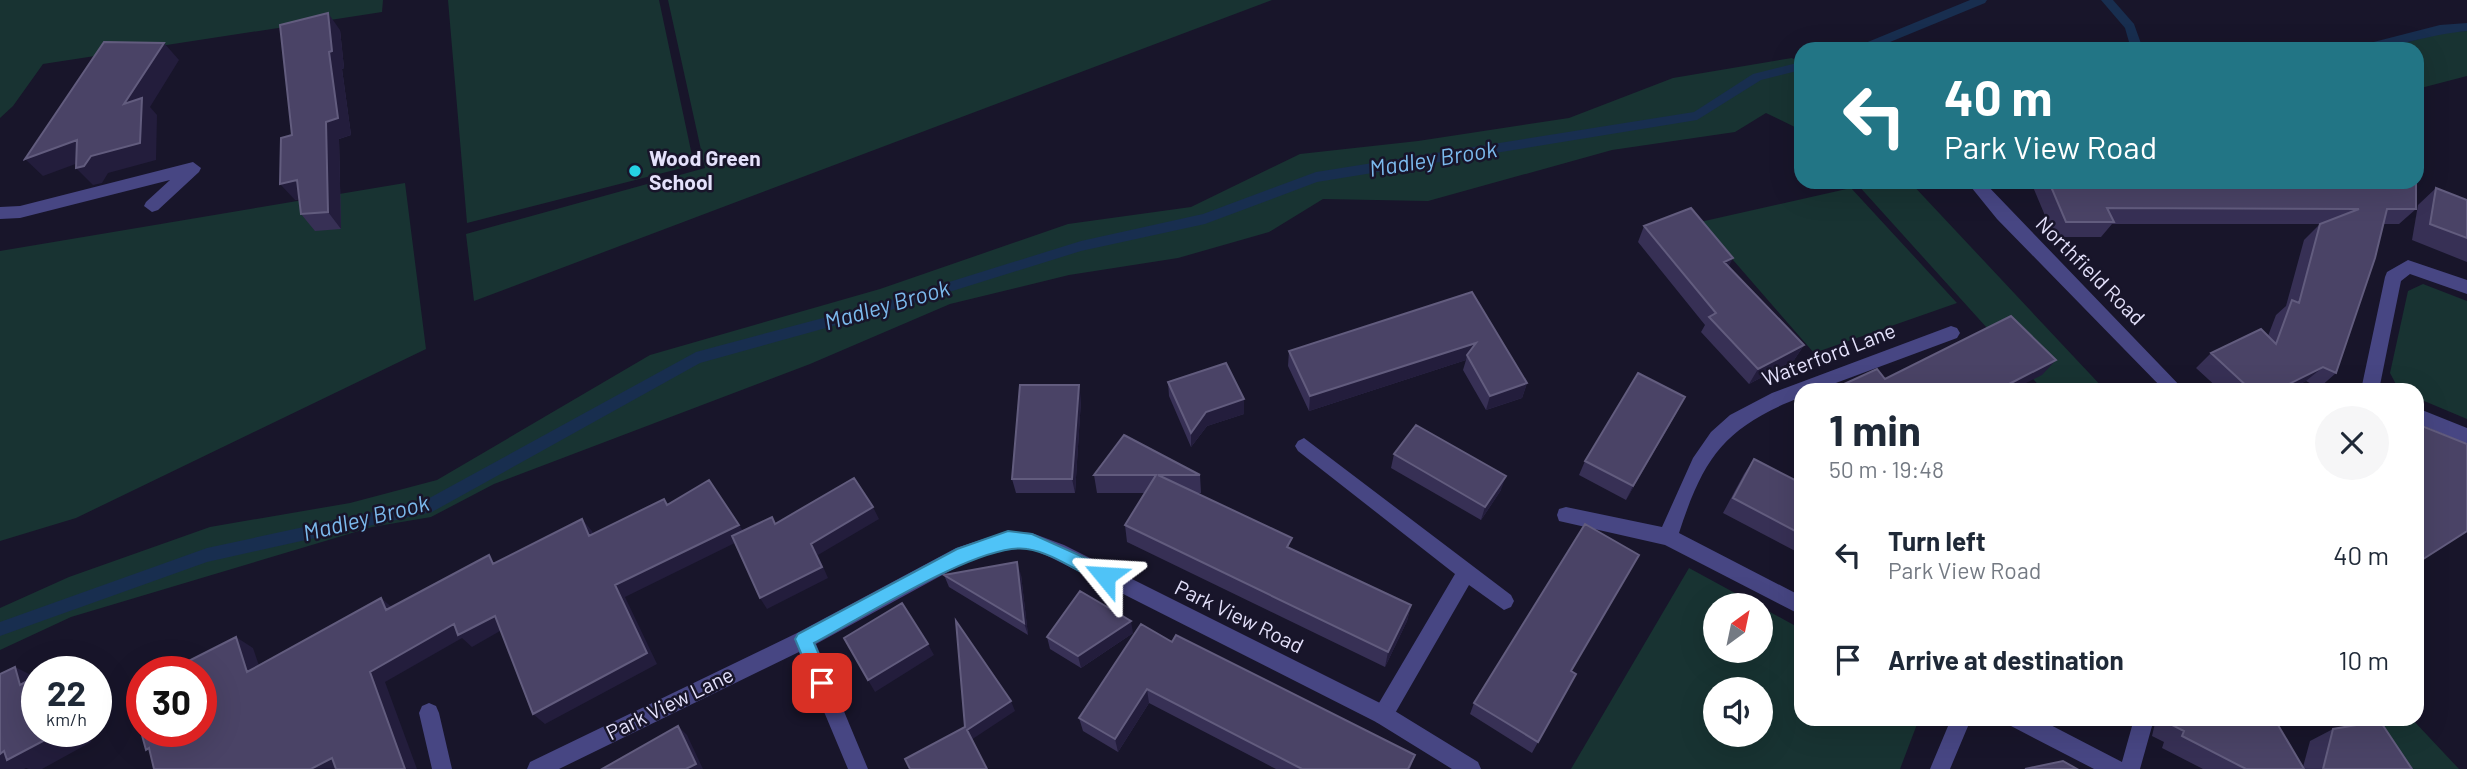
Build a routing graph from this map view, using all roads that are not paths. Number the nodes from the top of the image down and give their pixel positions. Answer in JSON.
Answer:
{"nodes":[{"id":1,"x":1981,"y":189,"type":"edge"},
{"id":2,"x":152,"y":205,"type":"dead end"},
{"id":3,"x":0,"y":213,"type":"edge"},
{"id":4,"x":2467,"y":287,"type":"edge"},
{"id":5,"x":1951,"y":333,"type":"dead end"},
{"id":6,"x":1815,"y":383,"type":"edge"},
{"id":7,"x":2168,"y":383,"type":"edge"},
{"id":8,"x":2371,"y":383,"type":"edge"},
{"id":9,"x":1794,"y":392,"type":"edge"},
{"id":10,"x":2424,"y":418,"type":"edge"},
{"id":11,"x":2467,"y":436,"type":"edge"},
{"id":12,"x":1304,"y":446,"type":"dead end"},
{"id":13,"x":1566,"y":515,"type":"dead end"},
{"id":14,"x":1668,"y":537,"type":"junction"},
{"id":15,"x":1466,"y":573,"type":"junction"},
{"id":16,"x":1504,"y":601,"type":"dead end"},
{"id":17,"x":1794,"y":602,"type":"edge"},
{"id":18,"x":804,"y":639,"type":"junction"},
{"id":19,"x":429,"y":713,"type":"dead end"},
{"id":20,"x":1383,"y":715,"type":"junction"},
{"id":21,"x":1958,"y":726,"type":"edge"},
{"id":22,"x":2032,"y":726,"type":"edge"},
{"id":23,"x":2142,"y":726,"type":"edge"},
{"id":24,"x":443,"y":769,"type":"edge"},
{"id":25,"x":537,"y":769,"type":"edge"},
{"id":26,"x":858,"y":769,"type":"edge"},
{"id":27,"x":1471,"y":769,"type":"edge"},
{"id":28,"x":1940,"y":769,"type":"edge"},
{"id":29,"x":2115,"y":769,"type":"edge"},
{"id":30,"x":2130,"y":769,"type":"edge"}],
"edges":[{"from":1,"to":7,"type":"street","name":"Northfield Road"},
{"from":2,"to":3,"type":"street"},
{"from":4,"to":8,"type":"street"},
{"from":5,"to":6,"type":"street","name":"Waterford Lane"},
{"from":9,"to":14,"type":"street","name":"Waterford Lane"},
{"from":10,"to":11,"type":"street"},
{"from":12,"to":15,"type":"street"},
{"from":13,"to":14,"type":"street"},
{"from":14,"to":17,"type":"street"},
{"from":15,"to":16,"type":"street"},
{"from":15,"to":20,"type":"street"},
{"from":18,"to":20,"type":"street","name":"Park View Road"},
{"from":18,"to":25,"type":"street","name":"Park View Lane"},
{"from":18,"to":26,"type":"street"},
{"from":19,"to":24,"type":"street"},
{"from":20,"to":27,"type":"street","name":"Park View Road"},
{"from":21,"to":28,"type":"street"},
{"from":22,"to":29,"type":"street"},
{"from":23,"to":30,"type":"street"}]}
